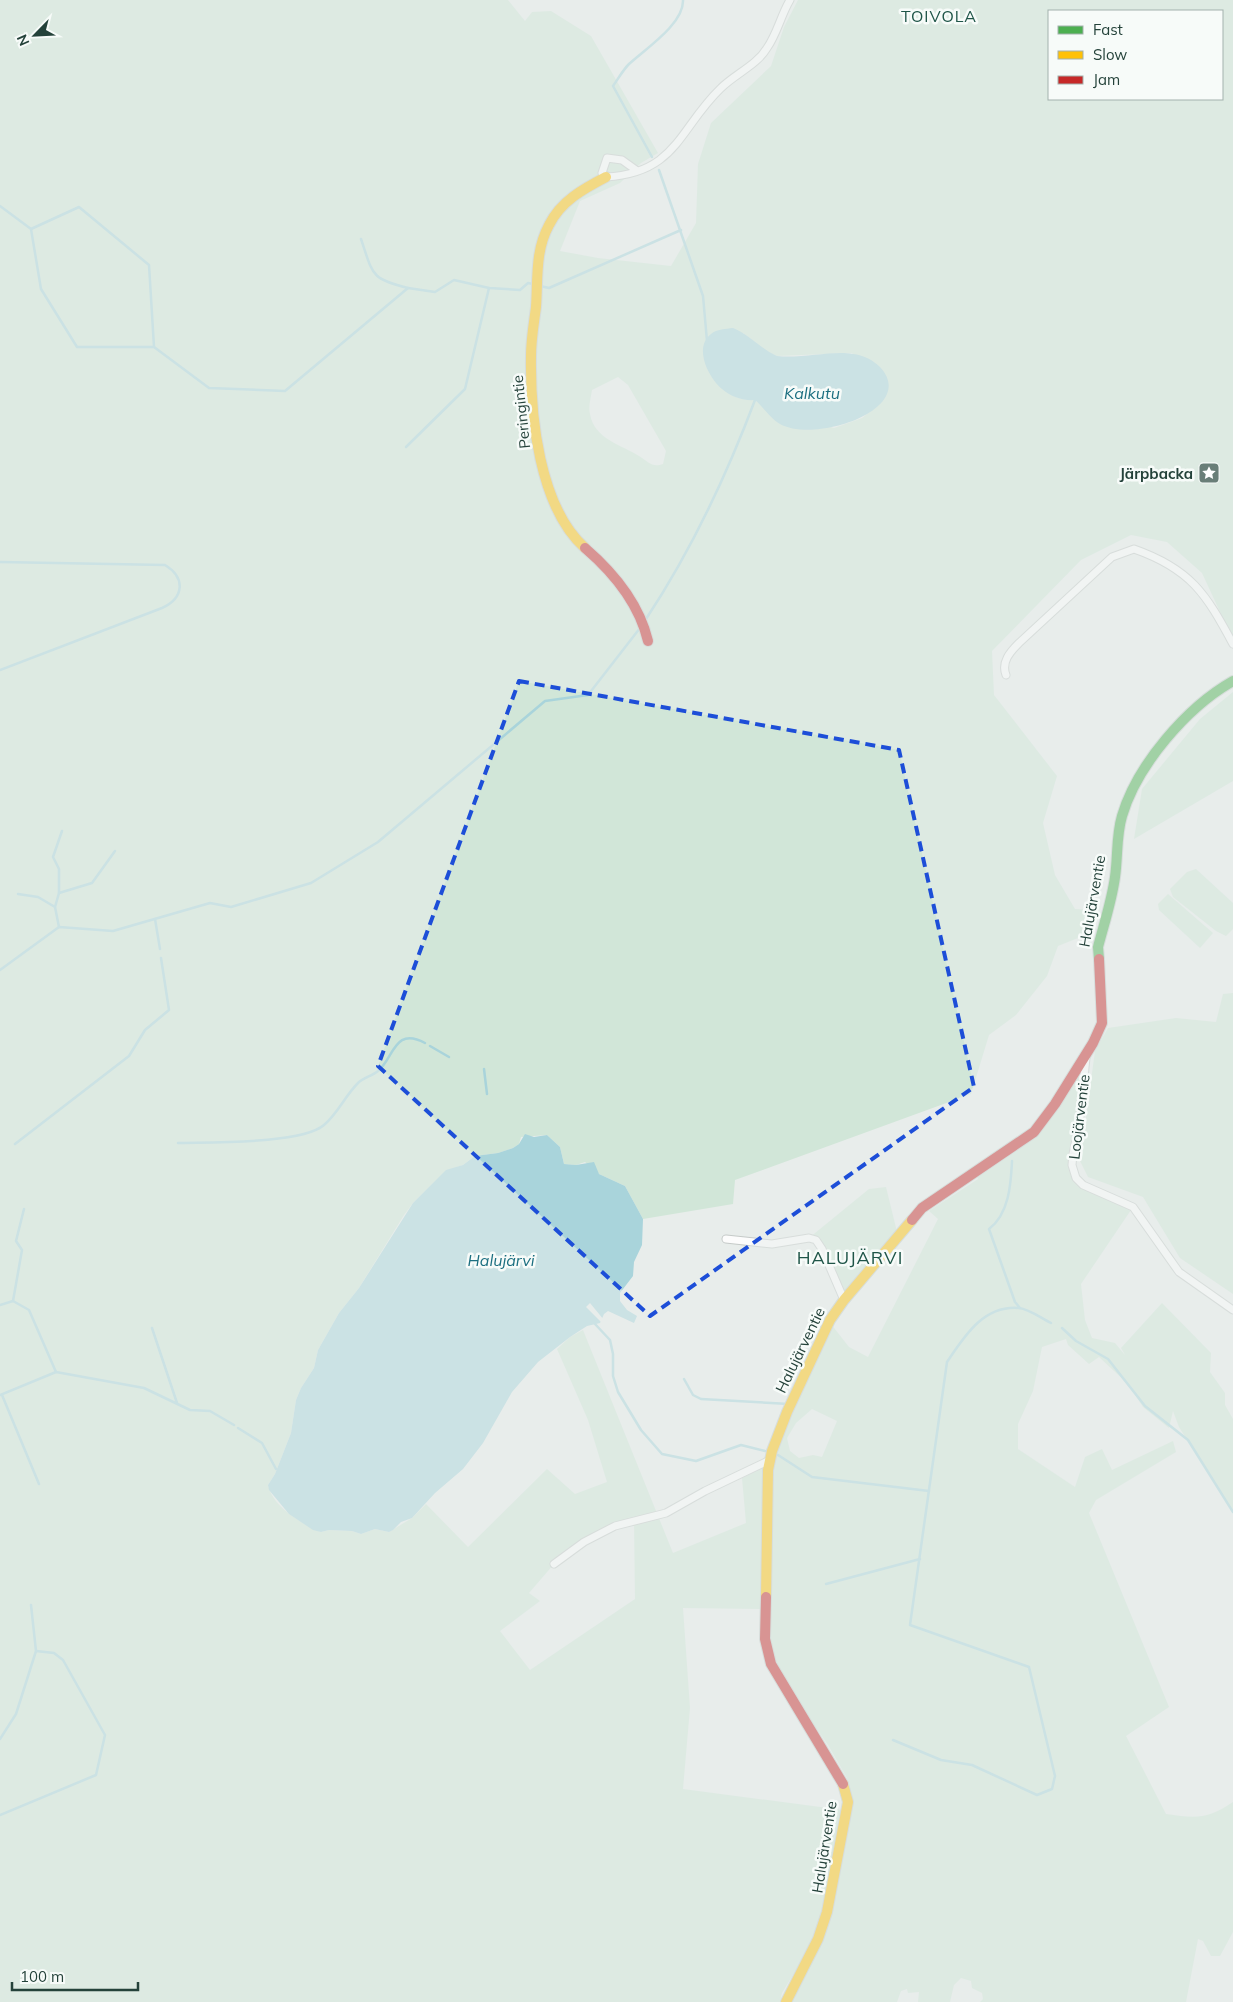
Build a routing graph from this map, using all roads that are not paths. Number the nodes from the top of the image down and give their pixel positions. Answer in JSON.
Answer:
{"nodes":[{"id":1,"x":790,"y":0,"type":"edge"},
{"id":2,"x":636,"y":170,"type":"junction"},
{"id":3,"x":606,"y":177,"type":"junction"},
{"id":4,"x":648,"y":641,"type":"dead end"},
{"id":5,"x":1233,"y":644,"type":"edge"},
{"id":6,"x":1006,"y":675,"type":"dead end"},
{"id":7,"x":1233,"y":681,"type":"edge"},
{"id":8,"x":1086,"y":1054,"type":"junction"},
{"id":9,"x":726,"y":1239,"type":"dead end"},
{"id":10,"x":844,"y":1300,"type":"junction"},
{"id":11,"x":1233,"y":1310,"type":"edge"},
{"id":12,"x":770,"y":1460,"type":"junction"},
{"id":13,"x":554,"y":1564,"type":"dead end"},
{"id":14,"x":786,"y":2002,"type":"edge"}],
"edges":[{"from":1,"to":2,"type":"street","name":"Peringintie"},
{"from":2,"to":3,"type":"street","name":"Peringintie"},
{"from":2,"to":3,"type":"street"},
{"from":3,"to":4,"type":"street","name":"Peringintie"},
{"from":5,"to":6,"type":"street"},
{"from":7,"to":8,"type":"street","name":"Halujärventie"},
{"from":8,"to":10,"type":"street","name":"Halujärventie"},
{"from":8,"to":11,"type":"street","name":"Loojärventie"},
{"from":9,"to":10,"type":"street"},
{"from":10,"to":12,"type":"street","name":"Halujärventie"},
{"from":12,"to":13,"type":"street"},
{"from":12,"to":14,"type":"street","name":"Halujärventie"}]}
